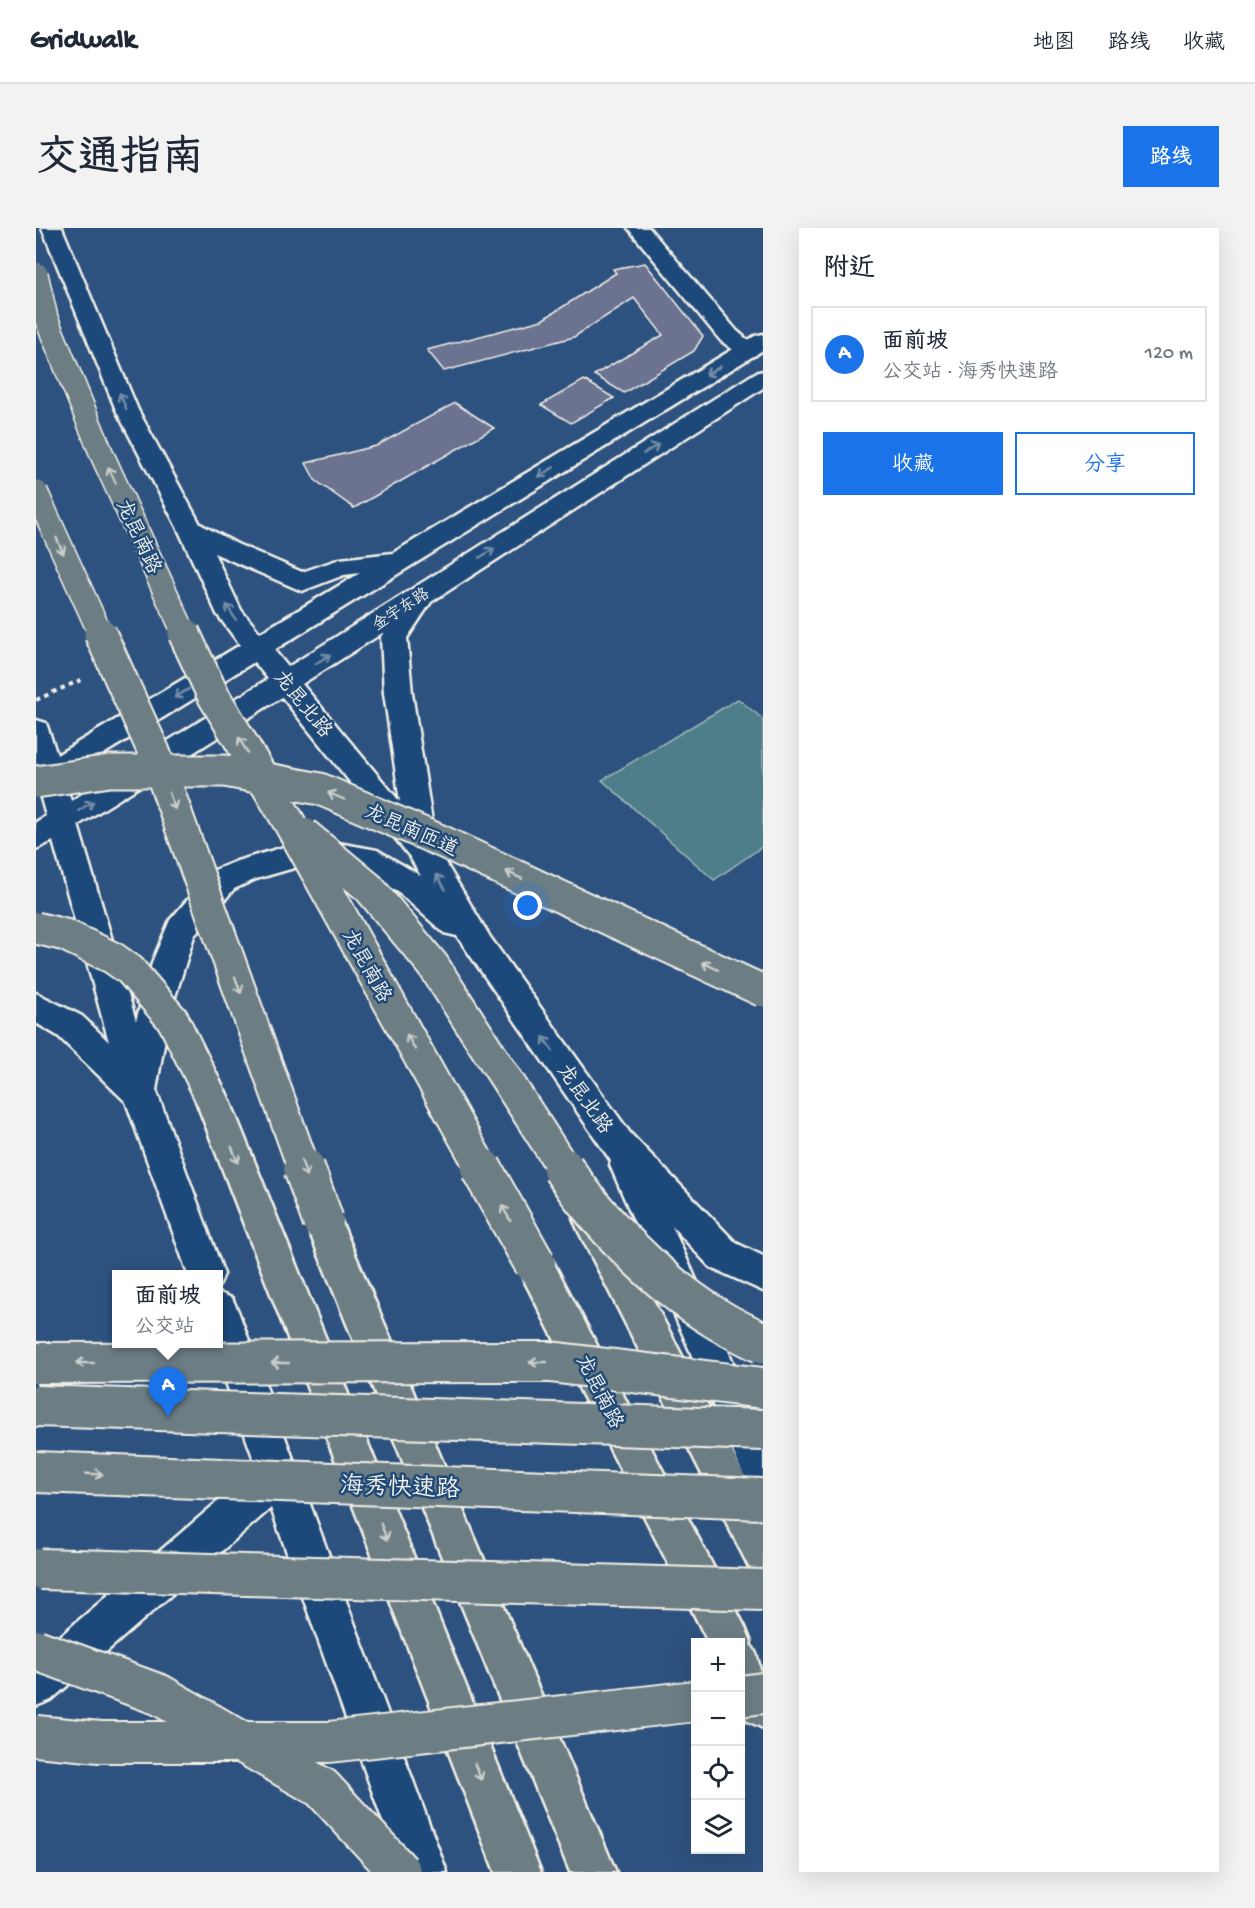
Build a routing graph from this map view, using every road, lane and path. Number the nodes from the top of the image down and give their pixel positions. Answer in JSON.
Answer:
{"nodes":[{"id":1,"x":52,"y":228,"type":"edge"},
{"id":2,"x":638,"y":228,"type":"edge"},
{"id":3,"x":36,"y":274,"type":"edge"},
{"id":4,"x":755,"y":346,"type":"edge"},
{"id":5,"x":763,"y":378,"type":"edge"},
{"id":6,"x":36,"y":492,"type":"edge"},
{"id":7,"x":190,"y":529,"type":"junction"},
{"id":8,"x":401,"y":560,"type":"junction"},
{"id":9,"x":424,"y":593,"type":"junction"},
{"id":10,"x":258,"y":646,"type":"junction"},
{"id":11,"x":286,"y":682,"type":"junction"},
{"id":12,"x":36,"y":730,"type":"edge"},
{"id":13,"x":40,"y":779,"type":"edge"},
{"id":14,"x":289,"y":822,"type":"junction"},
{"id":15,"x":49,"y":829,"type":"edge"},
{"id":16,"x":421,"y":849,"type":"junction"},
{"id":17,"x":36,"y":928,"type":"edge"},
{"id":18,"x":479,"y":946,"type":"junction"},
{"id":19,"x":763,"y":991,"type":"edge"},
{"id":20,"x":36,"y":1006,"type":"edge"},
{"id":21,"x":140,"y":1093,"type":"junction"},
{"id":22,"x":618,"y":1144,"type":"junction"},
{"id":23,"x":575,"y":1186,"type":"junction"},
{"id":24,"x":204,"y":1270,"type":"edge"},
{"id":25,"x":763,"y":1275,"type":"edge"},
{"id":26,"x":223,"y":1322,"type":"edge"},
{"id":27,"x":763,"y":1343,"type":"edge"},
{"id":28,"x":36,"y":1363,"type":"edge"},
{"id":29,"x":763,"y":1388,"type":"edge"},
{"id":30,"x":36,"y":1406,"type":"edge"},
{"id":31,"x":763,"y":1430,"type":"edge"},
{"id":32,"x":36,"y":1472,"type":"edge"},
{"id":33,"x":279,"y":1474,"type":"junction"},
{"id":34,"x":763,"y":1474,"type":"edge"},
{"id":35,"x":763,"y":1500,"type":"edge"},
{"id":36,"x":763,"y":1553,"type":"edge"},
{"id":37,"x":36,"y":1568,"type":"edge"},
{"id":38,"x":763,"y":1590,"type":"edge"},
{"id":39,"x":728,"y":1638,"type":"edge"},
{"id":40,"x":36,"y":1650,"type":"edge"},
{"id":41,"x":745,"y":1670,"type":"edge"},
{"id":42,"x":36,"y":1685,"type":"edge"},
{"id":43,"x":763,"y":1694,"type":"edge"},
{"id":44,"x":745,"y":1696,"type":"edge"},
{"id":45,"x":691,"y":1702,"type":"edge"},
{"id":46,"x":763,"y":1706,"type":"edge"},
{"id":47,"x":36,"y":1736,"type":"edge"},
{"id":48,"x":400,"y":1872,"type":"edge"},
{"id":49,"x":424,"y":1872,"type":"edge"},
{"id":50,"x":518,"y":1872,"type":"edge"},
{"id":51,"x":593,"y":1872,"type":"edge"}],
"edges":[{"from":7,"to":1,"type":"main road","name":"龙昆北路","one_way":true},
{"from":2,"to":4,"type":"main road"},
{"from":14,"to":3,"type":"highway","name":"龙昆南路","one_way":true,"bridge":true},
{"from":4,"to":8,"type":"main road","one_way":true},
{"from":9,"to":5,"type":"main road","name":"金宇东路","one_way":true},
{"from":6,"to":51,"type":"highway","one_way":true,"bridge":true},
{"from":7,"to":8,"type":"main road"},
{"from":10,"to":7,"type":"main road","name":"龙昆北路","one_way":true},
{"from":8,"to":10,"type":"main road"},
{"from":11,"to":9,"type":"main road","name":"金宇东路","one_way":true},
{"from":9,"to":16,"type":"main road"},
{"from":10,"to":11,"type":"main road","name":"龙昆北路"},
{"from":10,"to":13,"type":"main road","one_way":true},
{"from":15,"to":11,"type":"main road","name":"金宇东路","one_way":true},
{"from":11,"to":16,"type":"main road","name":"龙昆北路"},
{"from":12,"to":13,"type":"main road"},
{"from":13,"to":15,"type":"main road"},
{"from":19,"to":13,"type":"highway","name":"龙昆南匝道","one_way":true,"bridge":true},
{"from":14,"to":23,"type":"highway","bridge":true},
{"from":39,"to":14,"type":"highway","name":"龙昆南路","one_way":true,"bridge":true},
{"from":15,"to":21,"type":"main road"},
{"from":18,"to":16,"type":"main road","name":"龙昆北路","one_way":true},
{"from":17,"to":50,"type":"highway","one_way":true,"bridge":true},
{"from":18,"to":21,"type":"main road"},
{"from":22,"to":18,"type":"main road","name":"龙昆北路","one_way":true},
{"from":20,"to":21,"type":"main road"},
{"from":21,"to":24,"type":"main road"},
{"from":22,"to":25,"type":"main road"},
{"from":22,"to":34,"type":"main road"},
{"from":23,"to":27,"type":"highway","bridge":true},
{"from":23,"to":36,"type":"highway","bridge":true},
{"from":26,"to":33,"type":"main road"},
{"from":29,"to":28,"type":"highway","one_way":true,"bridge":true},
{"from":30,"to":31,"type":"highway","bridge":true},
{"from":32,"to":35,"type":"highway","name":"海秀快速路","one_way":true,"bridge":true},
{"from":33,"to":42,"type":"main road"},
{"from":33,"to":49,"type":"main road"},
{"from":37,"to":38,"type":"highway","bridge":true},
{"from":40,"to":48,"type":"highway","bridge":true},
{"from":41,"to":46,"type":"highway"},
{"from":43,"to":44,"type":"highway","bridge":true},
{"from":45,"to":47,"type":"highway","bridge":true}]}
